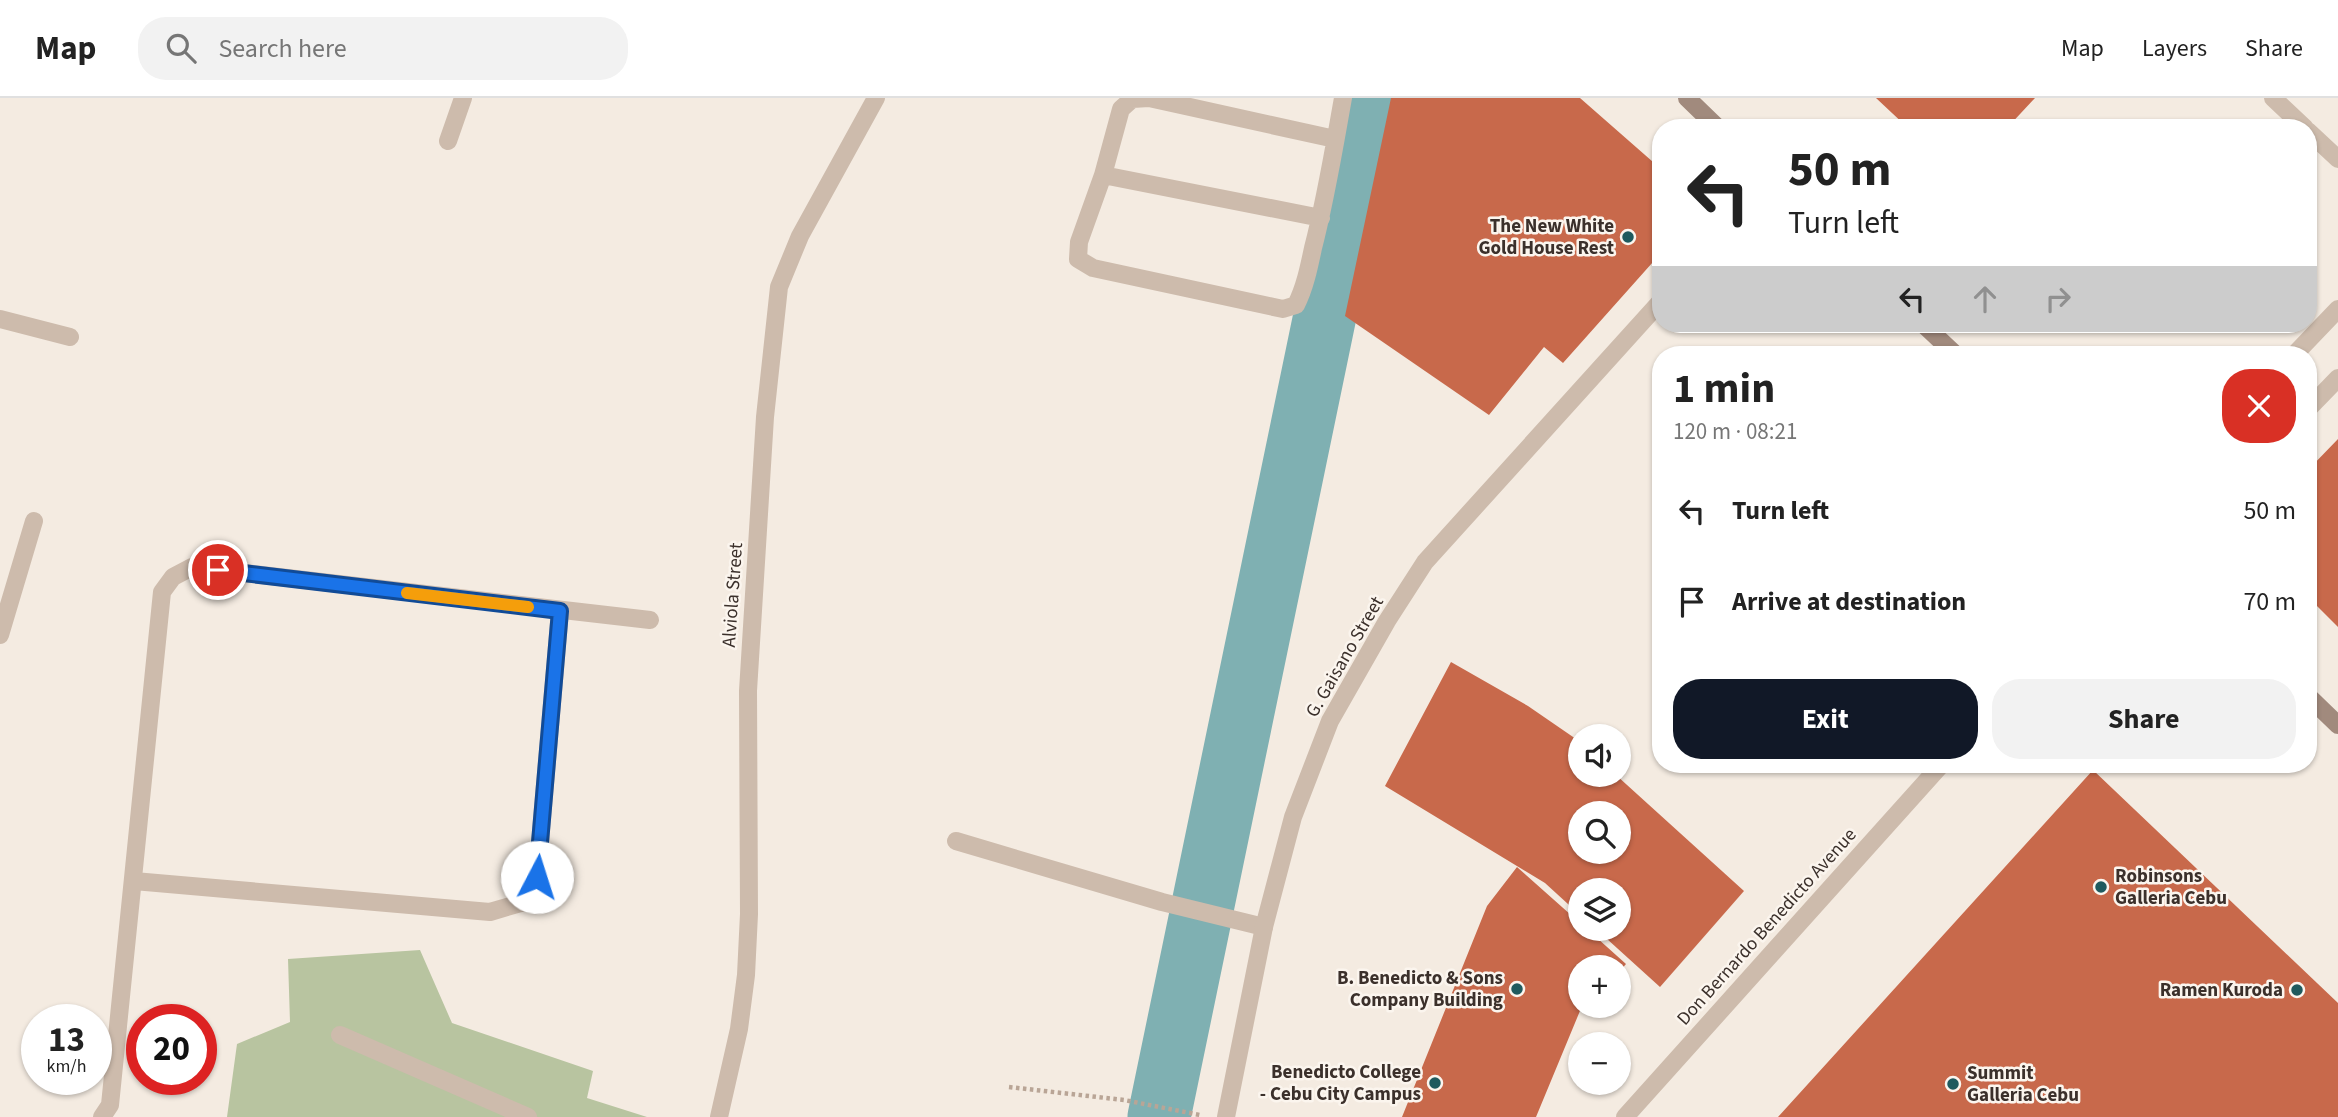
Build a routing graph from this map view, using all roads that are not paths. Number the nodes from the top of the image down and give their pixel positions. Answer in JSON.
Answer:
{"nodes":[{"id":1,"x":463,"y":98,"type":"edge"},
{"id":2,"x":876,"y":98,"type":"edge"},
{"id":3,"x":1343,"y":98,"type":"edge"},
{"id":4,"x":1687,"y":98,"type":"edge"},
{"id":5,"x":2273,"y":98,"type":"edge"},
{"id":6,"x":1709,"y":119,"type":"edge"},
{"id":7,"x":2296,"y":119,"type":"edge"},
{"id":8,"x":1335,"y":139,"type":"junction"},
{"id":9,"x":2317,"y":139,"type":"edge"},
{"id":10,"x":447,"y":141,"type":"dead end"},
{"id":11,"x":2338,"y":159,"type":"edge"},
{"id":12,"x":1102,"y":175,"type":"junction"},
{"id":13,"x":1321,"y":218,"type":"junction"},
{"id":14,"x":2338,"y":309,"type":"edge"},
{"id":15,"x":1652,"y":311,"type":"edge"},
{"id":16,"x":0,"y":319,"type":"edge"},
{"id":17,"x":2317,"y":331,"type":"edge"},
{"id":18,"x":1933,"y":333,"type":"edge"},
{"id":19,"x":2315,"y":333,"type":"edge"},
{"id":20,"x":70,"y":337,"type":"dead end"},
{"id":21,"x":1946,"y":346,"type":"edge"},
{"id":22,"x":2303,"y":346,"type":"edge"},
{"id":23,"x":2338,"y":378,"type":"edge"},
{"id":24,"x":2317,"y":400,"type":"edge"},
{"id":25,"x":34,"y":521,"type":"dead end"},
{"id":26,"x":560,"y":611,"type":"junction"},
{"id":27,"x":650,"y":620,"type":"dead end"},
{"id":28,"x":0,"y":635,"type":"edge"},
{"id":29,"x":2317,"y":704,"type":"edge"},
{"id":30,"x":2338,"y":724,"type":"edge"},
{"id":31,"x":1934,"y":773,"type":"edge"},
{"id":32,"x":956,"y":841,"type":"dead end"},
{"id":33,"x":134,"y":881,"type":"junction"},
{"id":34,"x":1264,"y":927,"type":"junction"},
{"id":35,"x":340,"y":1035,"type":"dead end"},
{"id":36,"x":102,"y":1117,"type":"edge"},
{"id":37,"x":528,"y":1117,"type":"edge"},
{"id":38,"x":719,"y":1117,"type":"edge"},
{"id":39,"x":1226,"y":1117,"type":"edge"},
{"id":40,"x":1625,"y":1117,"type":"edge"}],
"edges":[{"from":1,"to":10,"type":"street"},
{"from":2,"to":38,"type":"street","name":"Alviola Street"},
{"from":3,"to":8,"type":"street"},
{"from":4,"to":6,"type":"main road"},
{"from":5,"to":7,"type":"street"},
{"from":8,"to":12,"type":"street"},
{"from":8,"to":13,"type":"street"},
{"from":9,"to":11,"type":"street"},
{"from":12,"to":13,"type":"street"},
{"from":12,"to":13,"type":"street"},
{"from":14,"to":17,"type":"street"},
{"from":15,"to":34,"type":"street","name":"G. Gaisano Street"},
{"from":16,"to":20,"type":"street"},
{"from":18,"to":21,"type":"main road"},
{"from":19,"to":22,"type":"street"},
{"from":23,"to":24,"type":"street"},
{"from":25,"to":28,"type":"street"},
{"from":26,"to":27,"type":"street"},
{"from":26,"to":33,"type":"street"},
{"from":26,"to":33,"type":"street"},
{"from":29,"to":30,"type":"main road"},
{"from":31,"to":40,"type":"street","name":"Don Bernardo Benedicto Avenue"},
{"from":32,"to":34,"type":"street"},
{"from":33,"to":36,"type":"street"},
{"from":34,"to":39,"type":"street","name":"G. Gaisano Street"},
{"from":35,"to":37,"type":"street"}]}
